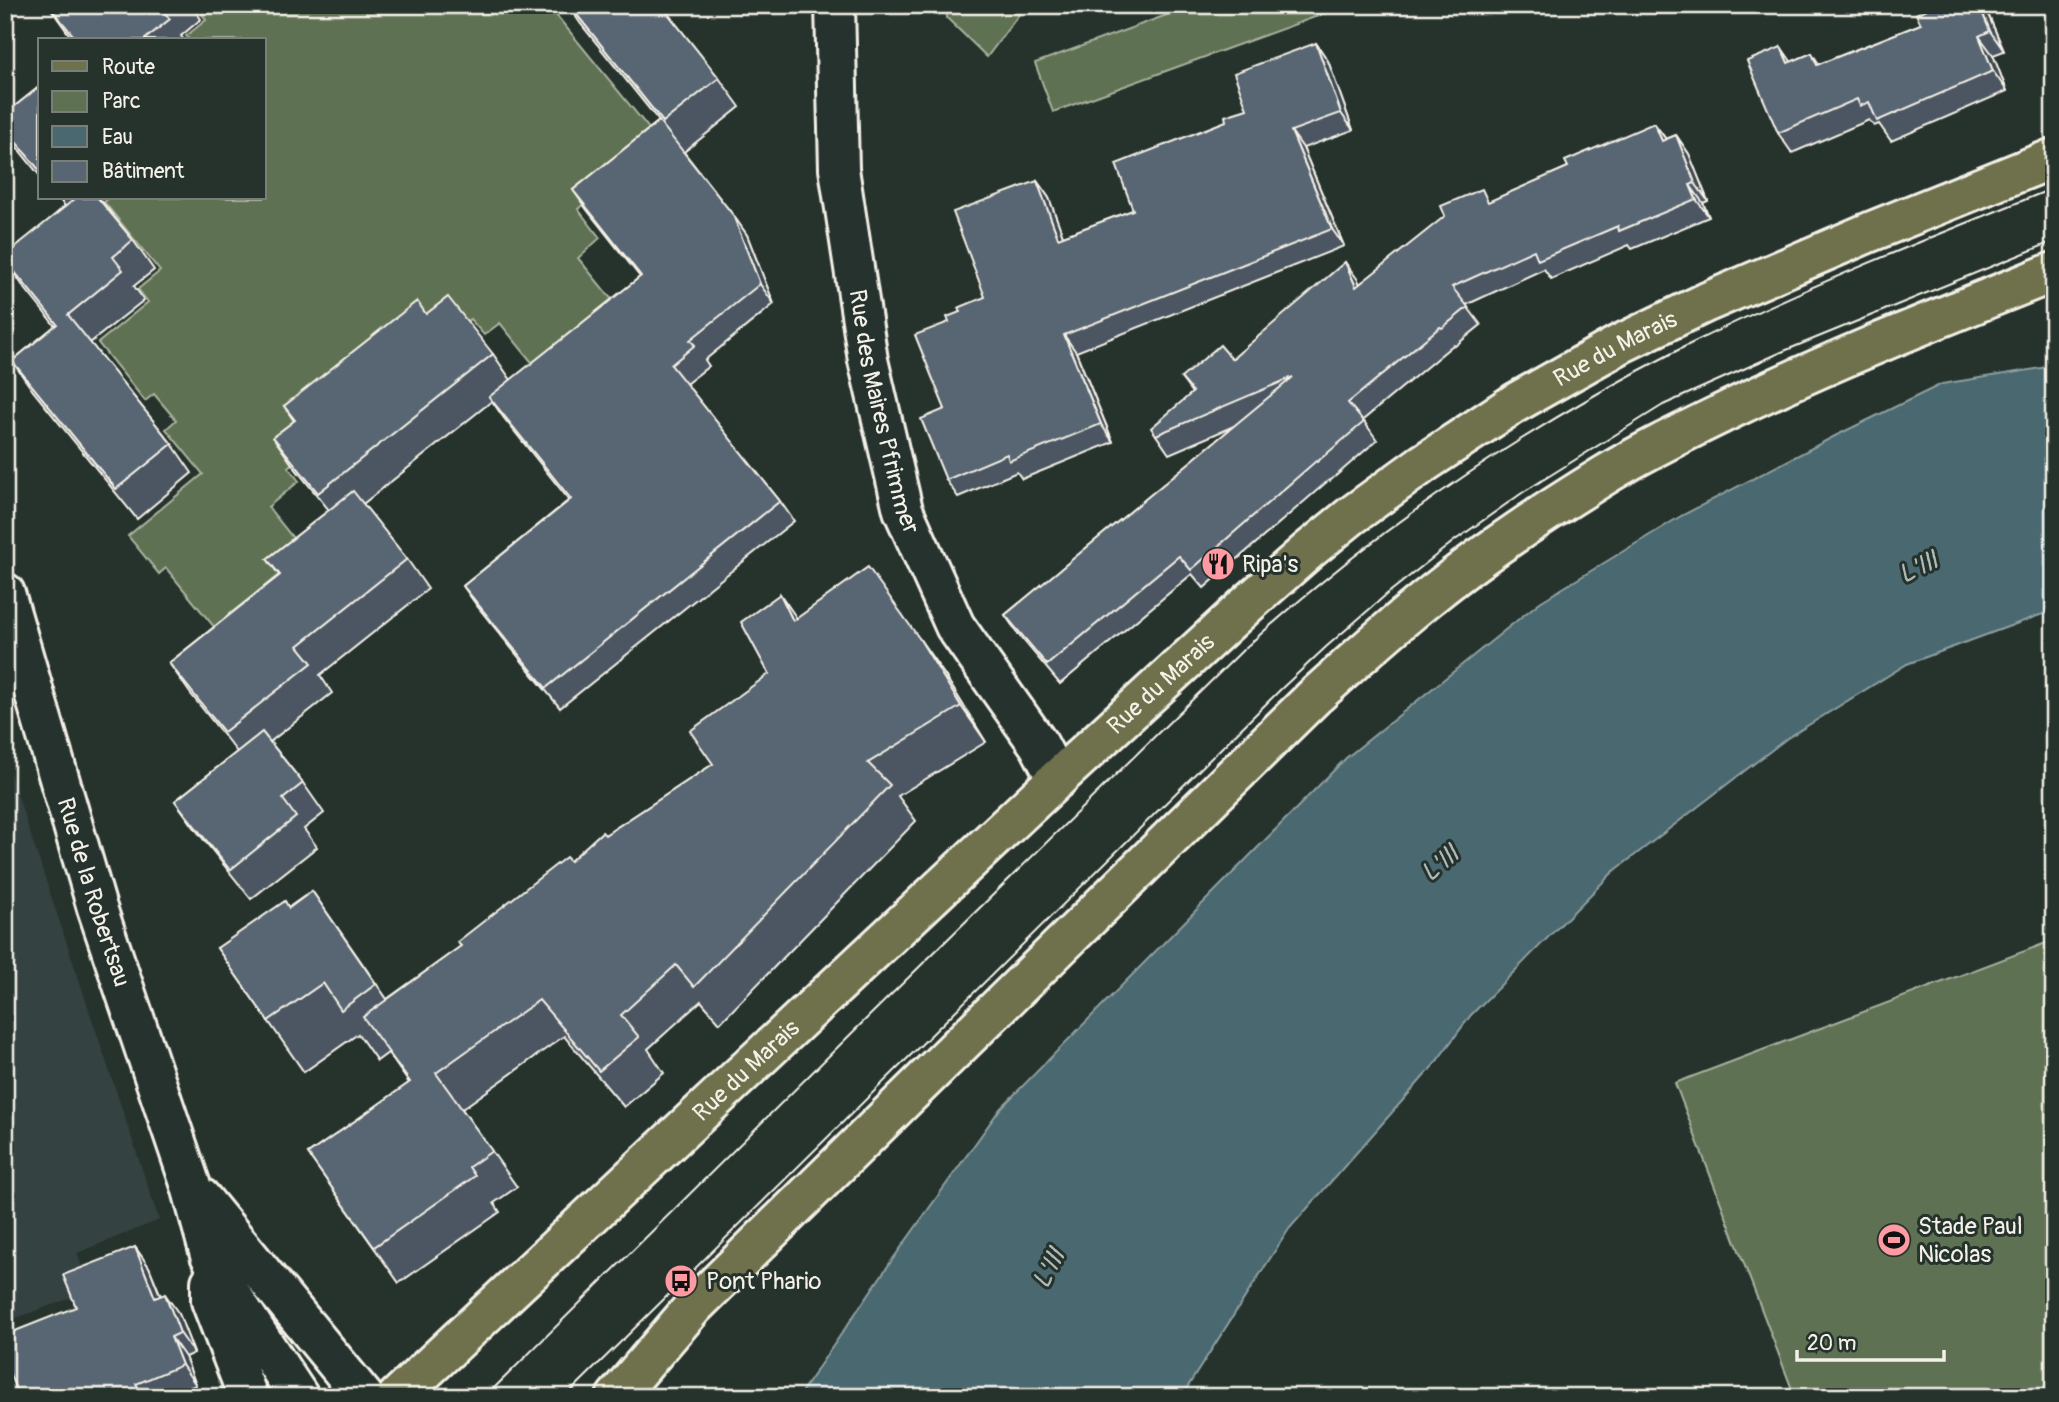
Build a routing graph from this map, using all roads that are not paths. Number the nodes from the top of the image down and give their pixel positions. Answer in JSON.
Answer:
{"nodes":[{"id":1,"x":835,"y":5,"type":"edge"},
{"id":2,"x":2054,"y":158,"type":"edge"},
{"id":3,"x":2054,"y":272,"type":"edge"},
{"id":4,"x":5,"y":593,"type":"edge"},
{"id":5,"x":1057,"y":779,"type":"junction"},
{"id":6,"x":191,"y":1186,"type":"junction"},
{"id":7,"x":211,"y":1255,"type":"junction"},
{"id":8,"x":248,"y":1397,"type":"edge"},
{"id":9,"x":299,"y":1397,"type":"edge"},
{"id":10,"x":364,"y":1397,"type":"edge"},
{"id":11,"x":397,"y":1397,"type":"edge"},
{"id":12,"x":616,"y":1397,"type":"edge"}],
"edges":[{"from":1,"to":5,"type":"main road","name":"Rue des Maires Pfrimmer"},
{"from":2,"to":5,"type":"main road","name":"Rue du Marais"},
{"from":3,"to":12,"type":"main road"},
{"from":4,"to":6,"type":"main road","name":"Rue de la Robertsau"},
{"from":5,"to":11,"type":"main road","name":"Rue du Marais"},
{"from":6,"to":7,"type":"main road","name":"Rue de la Robertsau"},
{"from":6,"to":10,"type":"main road","name":"Rue de la Robertsau"},
{"from":7,"to":8,"type":"main road","name":"Rue de la Robertsau"},
{"from":7,"to":9,"type":"main road","name":"Rue de la Robertsau"}]}
